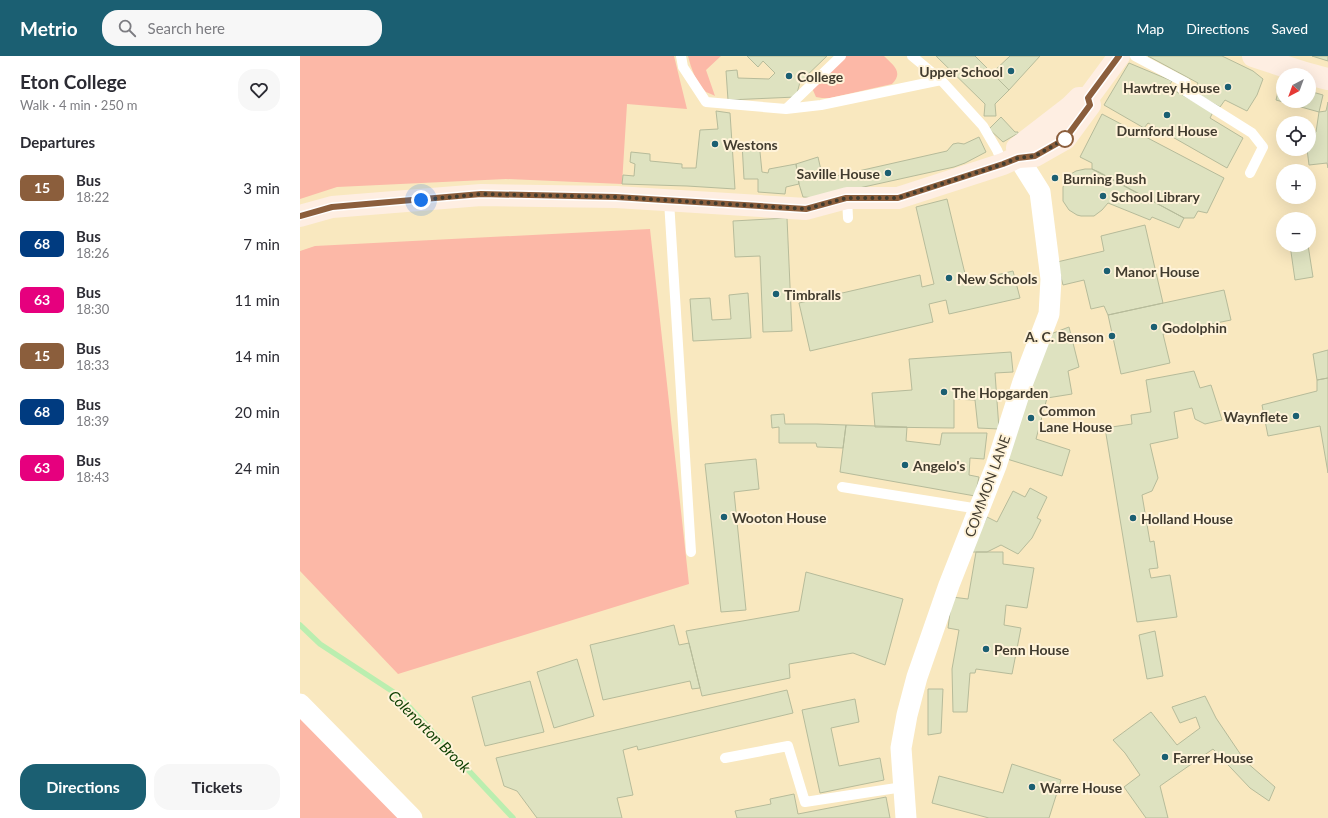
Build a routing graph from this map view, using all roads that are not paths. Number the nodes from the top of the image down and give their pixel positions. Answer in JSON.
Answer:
{"nodes":[{"id":1,"x":681,"y":56,"type":"edge"},
{"id":2,"x":841,"y":56,"type":"edge"},
{"id":3,"x":912,"y":56,"type":"edge"},
{"id":4,"x":1119,"y":56,"type":"edge"},
{"id":5,"x":1135,"y":56,"type":"edge"},
{"id":6,"x":1253,"y":56,"type":"edge"},
{"id":7,"x":1328,"y":79,"type":"edge"},
{"id":8,"x":941,"y":80,"type":"junction"},
{"id":9,"x":786,"y":109,"type":"junction"},
{"id":10,"x":1010,"y":161,"type":"junction"},
{"id":11,"x":1250,"y":173,"type":"dead end"},
{"id":12,"x":670,"y":201,"type":"junction"},
{"id":13,"x":300,"y":216,"type":"edge"},
{"id":14,"x":842,"y":487,"type":"dead end"},
{"id":15,"x":979,"y":509,"type":"junction"},
{"id":16,"x":691,"y":552,"type":"dead end"},
{"id":17,"x":300,"y":704,"type":"edge"},
{"id":18,"x":725,"y":758,"type":"dead end"},
{"id":19,"x":903,"y":787,"type":"junction"},
{"id":20,"x":412,"y":818,"type":"edge"},
{"id":21,"x":906,"y":818,"type":"edge"}],
"edges":[{"from":1,"to":9,"type":"lane"},
{"from":2,"to":9,"type":"lane"},
{"from":3,"to":8,"type":"lane"},
{"from":4,"to":10,"type":"main road"},
{"from":5,"to":11,"type":"lane"},
{"from":6,"to":7,"type":"main road"},
{"from":8,"to":9,"type":"lane"},
{"from":8,"to":10,"type":"lane"},
{"from":10,"to":12,"type":"main road"},
{"from":10,"to":15,"type":"street","name":"COMMON LANE"},
{"from":12,"to":13,"type":"main road"},
{"from":12,"to":16,"type":"lane"},
{"from":14,"to":15,"type":"lane"},
{"from":15,"to":19,"type":"street","name":"COMMON LANE"},
{"from":17,"to":20,"type":"street"},
{"from":18,"to":19,"type":"lane"},
{"from":19,"to":21,"type":"street","name":"COMMON LANE"}]}
